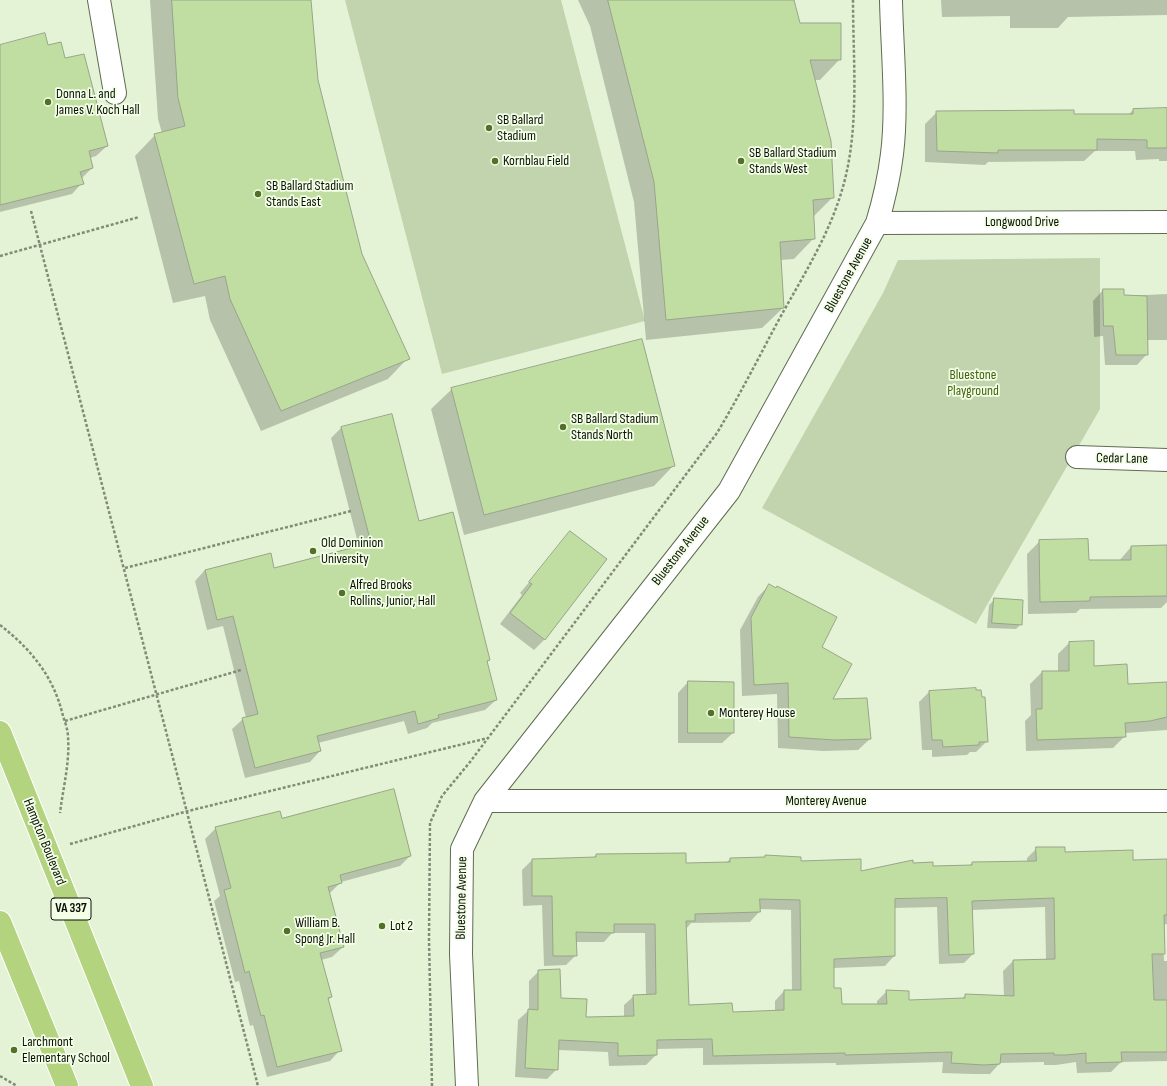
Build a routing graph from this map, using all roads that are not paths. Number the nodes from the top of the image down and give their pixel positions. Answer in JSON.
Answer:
{"nodes":[{"id":1,"x":99,"y":0,"type":"edge"},
{"id":2,"x":891,"y":0,"type":"edge"},
{"id":3,"x":115,"y":93,"type":"dead end"},
{"id":4,"x":1167,"y":222,"type":"edge"},
{"id":5,"x":878,"y":223,"type":"junction"},
{"id":6,"x":1077,"y":458,"type":"dead end"},
{"id":7,"x":1167,"y":460,"type":"edge"},
{"id":8,"x":0,"y":732,"type":"edge"},
{"id":9,"x":485,"y":801,"type":"junction"},
{"id":10,"x":1167,"y":801,"type":"edge"},
{"id":11,"x":0,"y":922,"type":"edge"},
{"id":12,"x":67,"y":1086,"type":"edge"},
{"id":13,"x":142,"y":1086,"type":"edge"},
{"id":14,"x":467,"y":1086,"type":"edge"}],
"edges":[{"from":1,"to":3,"type":"street"},
{"from":2,"to":5,"type":"street","name":"Bluestone Avenue"},
{"from":4,"to":5,"type":"street","name":"Longwood Drive"},
{"from":5,"to":9,"type":"street","name":"Bluestone Avenue"},
{"from":6,"to":7,"type":"street","name":"Cedar Lane"},
{"from":8,"to":13,"type":"main road","name":"Hampton Boulevard","number":"VA 337"},
{"from":9,"to":10,"type":"street","name":"Monterey Avenue"},
{"from":9,"to":14,"type":"street","name":"Bluestone Avenue"},
{"from":11,"to":12,"type":"main road"}]}
